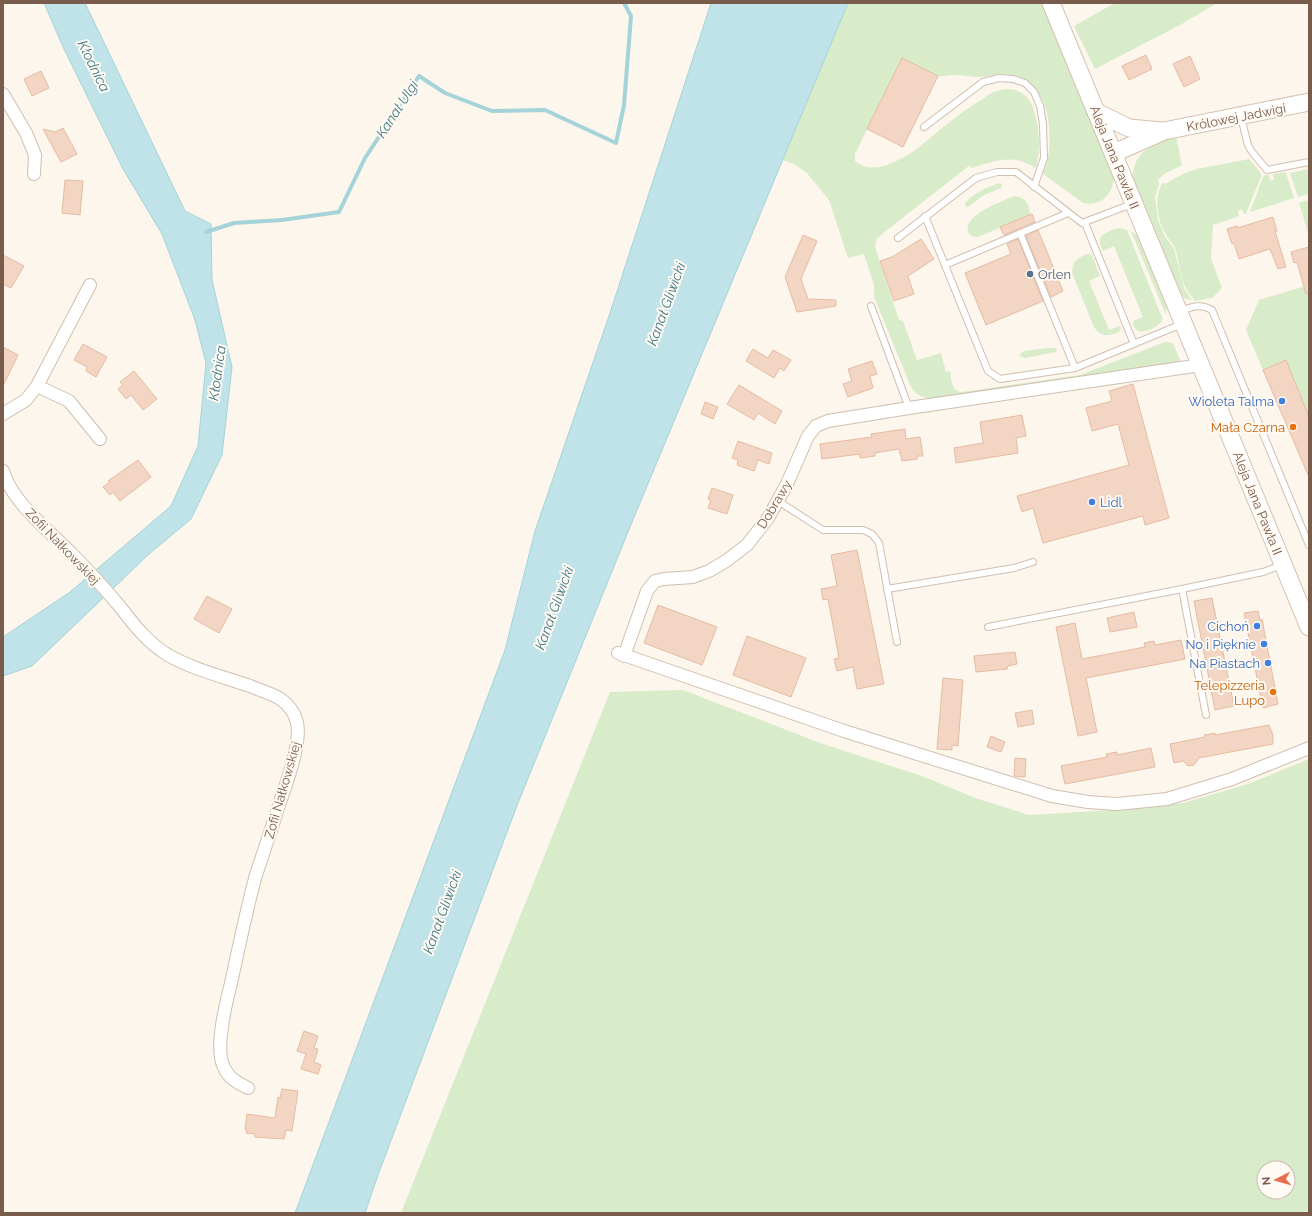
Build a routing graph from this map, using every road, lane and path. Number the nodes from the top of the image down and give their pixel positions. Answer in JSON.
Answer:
{"nodes":[{"id":1,"x":1051,"y":3,"type":"edge"},
{"id":2,"x":3,"y":94,"type":"edge"},
{"id":3,"x":1309,"y":102,"type":"edge"},
{"id":4,"x":1096,"y":112,"type":"junction"},
{"id":5,"x":1241,"y":116,"type":"junction"},
{"id":6,"x":924,"y":127,"type":"dead end"},
{"id":7,"x":1164,"y":131,"type":"junction"},
{"id":8,"x":1114,"y":153,"type":"junction"},
{"id":9,"x":1309,"y":162,"type":"edge"},
{"id":10,"x":34,"y":174,"type":"dead end"},
{"id":11,"x":1034,"y":187,"type":"junction"},
{"id":12,"x":1134,"y":203,"type":"junction"},
{"id":13,"x":1068,"y":213,"type":"junction"},
{"id":14,"x":925,"y":216,"type":"junction"},
{"id":15,"x":1085,"y":223,"type":"junction"},
{"id":16,"x":1020,"y":233,"type":"junction"},
{"id":17,"x":898,"y":238,"type":"dead end"},
{"id":18,"x":945,"y":265,"type":"junction"},
{"id":19,"x":90,"y":285,"type":"dead end"},
{"id":20,"x":871,"y":306,"type":"dead end"},
{"id":21,"x":1181,"y":318,"type":"junction"},
{"id":22,"x":1134,"y":344,"type":"junction"},
{"id":23,"x":1200,"y":365,"type":"junction"},
{"id":24,"x":1075,"y":368,"type":"junction"},
{"id":25,"x":37,"y":386,"type":"junction"},
{"id":26,"x":909,"y":408,"type":"junction"},
{"id":27,"x":3,"y":414,"type":"edge"},
{"id":28,"x":100,"y":439,"type":"dead end"},
{"id":29,"x":4,"y":475,"type":"edge"},
{"id":30,"x":778,"y":501,"type":"junction"},
{"id":31,"x":1309,"y":545,"type":"edge"},
{"id":32,"x":1034,"y":562,"type":"dead end"},
{"id":33,"x":1283,"y":565,"type":"junction"},
{"id":34,"x":887,"y":589,"type":"junction"},
{"id":35,"x":1182,"y":589,"type":"junction"},
{"id":36,"x":988,"y":627,"type":"dead end"},
{"id":37,"x":1309,"y":627,"type":"edge"},
{"id":38,"x":897,"y":642,"type":"dead end"},
{"id":39,"x":1206,"y":715,"type":"dead end"},
{"id":40,"x":1309,"y":748,"type":"edge"},
{"id":41,"x":248,"y":1088,"type":"dead end"}],
"edges":[{"from":1,"to":4,"type":"main road","name":"Aleja Jana Pawła II"},
{"from":2,"to":10,"type":"street"},
{"from":3,"to":5,"type":"main road","name":"Królowej Jadwigi"},
{"from":4,"to":7,"type":"main road","name":"Królowej Jadwigi"},
{"from":4,"to":8,"type":"main road","name":"Aleja Jana Pawła II"},
{"from":5,"to":7,"type":"main road","name":"Królowej Jadwigi"},
{"from":5,"to":9,"type":"lane"},
{"from":6,"to":11,"type":"lane"},
{"from":7,"to":8,"type":"main road","name":"Królowej Jadwigi"},
{"from":8,"to":12,"type":"main road","name":"Aleja Jana Pawła II"},
{"from":11,"to":13,"type":"lane"},
{"from":11,"to":14,"type":"lane"},
{"from":12,"to":15,"type":"lane"},
{"from":12,"to":21,"type":"main road","name":"Aleja Jana Pawła II"},
{"from":13,"to":15,"type":"lane"},
{"from":13,"to":16,"type":"lane"},
{"from":14,"to":17,"type":"lane"},
{"from":14,"to":18,"type":"lane"},
{"from":15,"to":22,"type":"lane"},
{"from":16,"to":18,"type":"lane"},
{"from":16,"to":24,"type":"lane"},
{"from":18,"to":24,"type":"lane"},
{"from":19,"to":25,"type":"street"},
{"from":20,"to":26,"type":"lane"},
{"from":21,"to":22,"type":"lane"},
{"from":21,"to":23,"type":"main road","name":"Aleja Jana Pawła II"},
{"from":21,"to":31,"type":"lane"},
{"from":22,"to":24,"type":"lane"},
{"from":23,"to":26,"type":"street"},
{"from":23,"to":33,"type":"main road","name":"Aleja Jana Pawła II"},
{"from":25,"to":27,"type":"street"},
{"from":25,"to":28,"type":"street"},
{"from":26,"to":30,"type":"street","name":"Dobrawy"},
{"from":29,"to":41,"type":"street","name":"Zofii Nałkowskiej"},
{"from":30,"to":34,"type":"lane"},
{"from":30,"to":40,"type":"street","name":"Dobrawy"},
{"from":32,"to":34,"type":"lane"},
{"from":33,"to":35,"type":"lane"},
{"from":33,"to":37,"type":"main road","name":"Aleja Jana Pawła II"},
{"from":34,"to":38,"type":"lane"},
{"from":35,"to":36,"type":"lane"},
{"from":35,"to":39,"type":"lane"}]}
